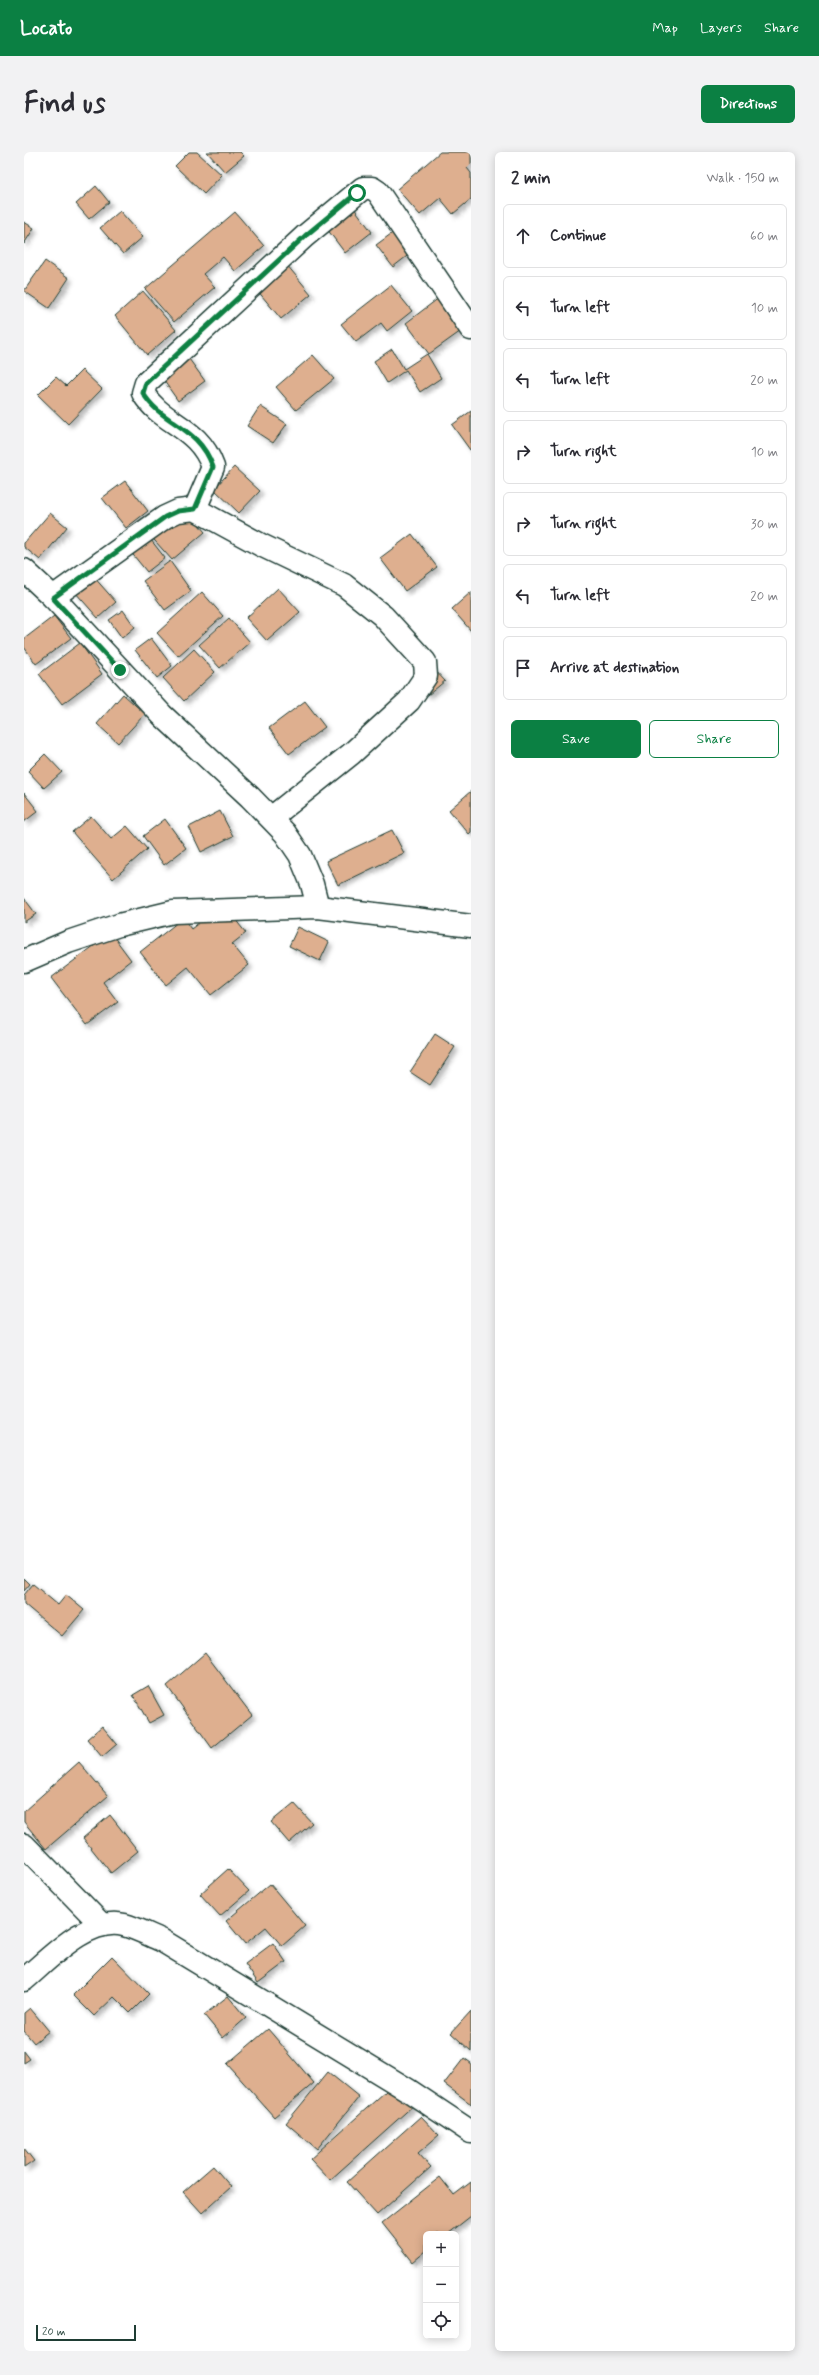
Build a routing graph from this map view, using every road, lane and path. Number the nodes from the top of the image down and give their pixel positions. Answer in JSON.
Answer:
{"nodes":[{"id":1,"x":471,"y":329,"type":"edge"},
{"id":2,"x":195,"y":509,"type":"junction"},
{"id":3,"x":24,"y":570,"type":"edge"},
{"id":4,"x":53,"y":598,"type":"junction"},
{"id":5,"x":271,"y":818,"type":"junction"},
{"id":6,"x":318,"y":907,"type":"junction"},
{"id":7,"x":471,"y":926,"type":"edge"},
{"id":8,"x":24,"y":961,"type":"edge"},
{"id":9,"x":24,"y":1845,"type":"edge"},
{"id":10,"x":102,"y":1925,"type":"junction"},
{"id":11,"x":24,"y":1980,"type":"edge"},
{"id":12,"x":471,"y":2132,"type":"edge"}],
"edges":[{"from":1,"to":2,"type":"street"},
{"from":2,"to":4,"type":"street"},
{"from":2,"to":5,"type":"street"},
{"from":3,"to":4,"type":"street"},
{"from":4,"to":5,"type":"street"},
{"from":5,"to":6,"type":"street"},
{"from":6,"to":7,"type":"street"},
{"from":6,"to":8,"type":"street"},
{"from":9,"to":10,"type":"street"},
{"from":10,"to":11,"type":"street"},
{"from":10,"to":12,"type":"street"}]}
